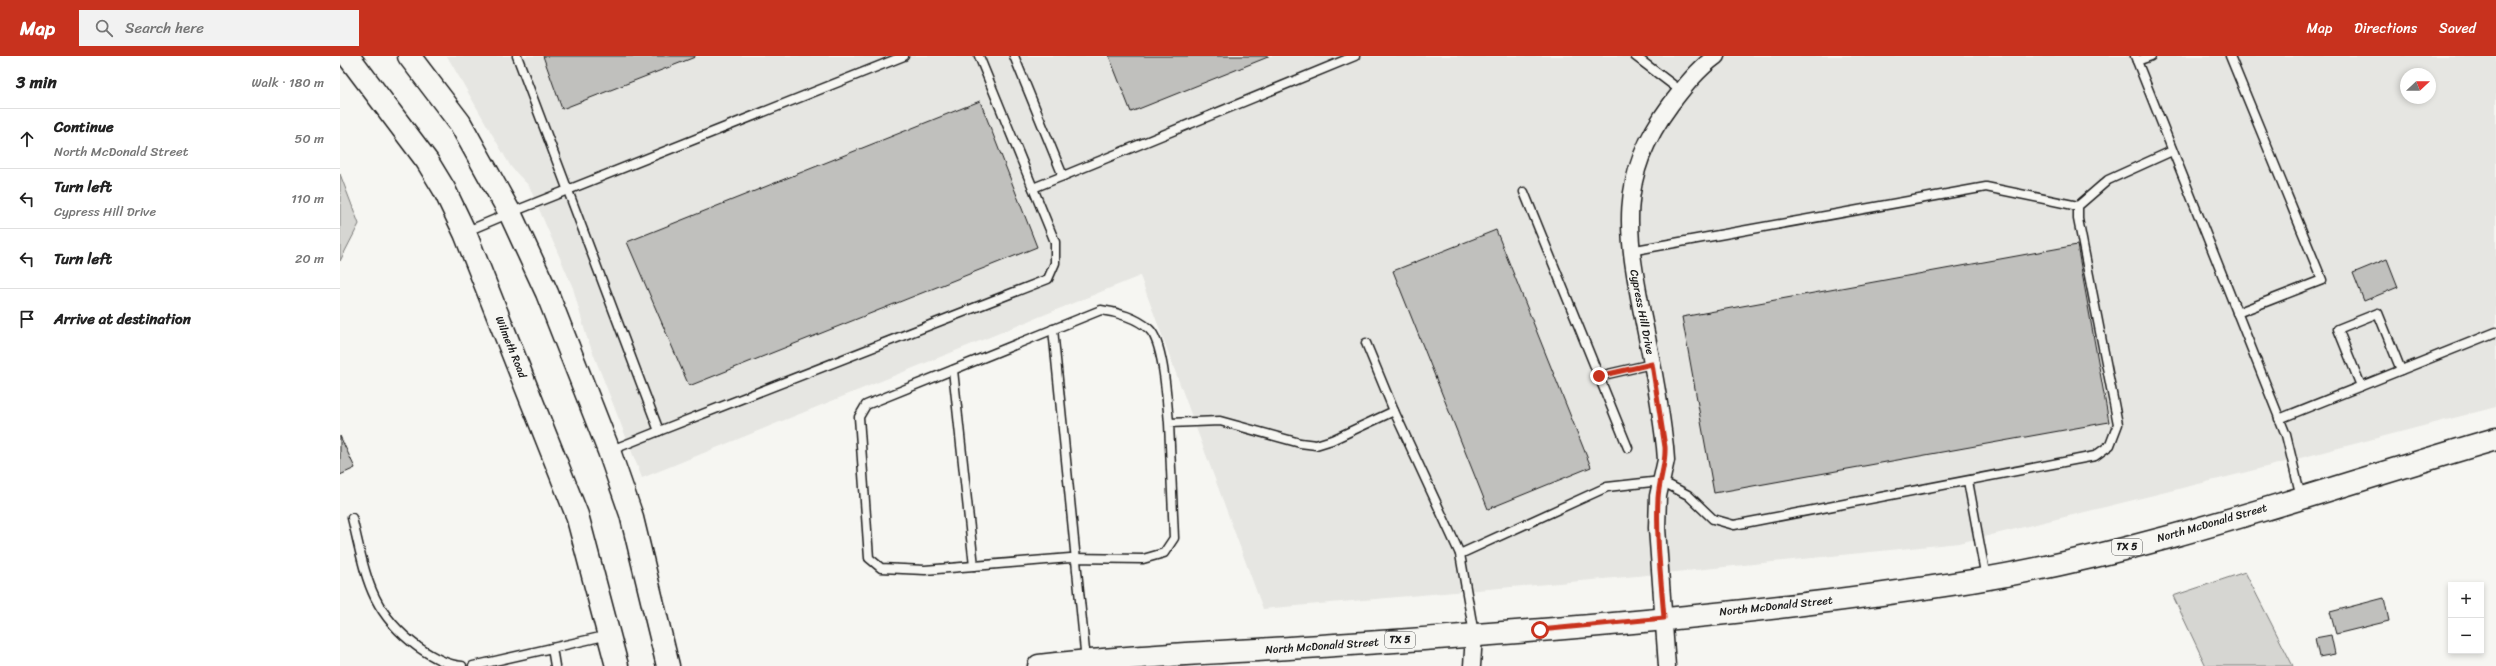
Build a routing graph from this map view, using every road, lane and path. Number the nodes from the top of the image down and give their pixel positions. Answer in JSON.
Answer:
{"nodes":[{"id":1,"x":348,"y":56,"type":"edge"},
{"id":2,"x":409,"y":56,"type":"edge"},
{"id":3,"x":517,"y":56,"type":"edge"},
{"id":4,"x":904,"y":56,"type":"edge"},
{"id":5,"x":979,"y":56,"type":"edge"},
{"id":6,"x":1014,"y":56,"type":"edge"},
{"id":7,"x":1355,"y":56,"type":"edge"},
{"id":8,"x":1635,"y":56,"type":"edge"},
{"id":9,"x":1716,"y":56,"type":"edge"},
{"id":10,"x":2150,"y":56,"type":"edge"},
{"id":11,"x":2230,"y":56,"type":"edge"},
{"id":12,"x":2136,"y":59,"type":"edge"},
{"id":13,"x":1681,"y":91,"type":"junction"},
{"id":14,"x":2172,"y":151,"type":"junction"},
{"id":15,"x":1063,"y":176,"type":"junction"},
{"id":16,"x":1033,"y":188,"type":"junction"},
{"id":17,"x":568,"y":189,"type":"junction"},
{"id":18,"x":1524,"y":192,"type":"dead end"},
{"id":19,"x":2078,"y":206,"type":"junction"},
{"id":20,"x":510,"y":212,"type":"junction"},
{"id":21,"x":465,"y":233,"type":"junction"},
{"id":22,"x":1630,"y":251,"type":"junction"},
{"id":23,"x":2237,"y":313,"type":"junction"},
{"id":24,"x":1053,"y":329,"type":"junction"},
{"id":25,"x":2496,"y":332,"type":"edge"},
{"id":26,"x":1366,"y":343,"type":"dead end"},
{"id":27,"x":1652,"y":364,"type":"junction"},
{"id":28,"x":953,"y":370,"type":"junction"},
{"id":29,"x":2401,"y":370,"type":"junction"},
{"id":30,"x":1599,"y":376,"type":"junction"},
{"id":31,"x":2361,"y":386,"type":"junction"},
{"id":32,"x":1394,"y":411,"type":"junction"},
{"id":33,"x":2279,"y":419,"type":"junction"},
{"id":34,"x":1169,"y":423,"type":"junction"},
{"id":35,"x":659,"y":431,"type":"junction"},
{"id":36,"x":2496,"y":439,"type":"edge"},
{"id":37,"x":1628,"y":448,"type":"dead end"},
{"id":38,"x":609,"y":451,"type":"junction"},
{"id":39,"x":1661,"y":481,"type":"junction"},
{"id":40,"x":1968,"y":481,"type":"junction"},
{"id":41,"x":2301,"y":497,"type":"junction"},
{"id":42,"x":352,"y":518,"type":"dead end"},
{"id":43,"x":1460,"y":554,"type":"junction"},
{"id":44,"x":1076,"y":558,"type":"junction"},
{"id":45,"x":974,"y":566,"type":"junction"},
{"id":46,"x":1986,"y":578,"type":"junction"},
{"id":47,"x":1664,"y":618,"type":"junction"},
{"id":48,"x":1474,"y":634,"type":"junction"},
{"id":49,"x":609,"y":635,"type":"junction"},
{"id":50,"x":552,"y":648,"type":"junction"},
{"id":51,"x":1086,"y":664,"type":"edge"},
{"id":52,"x":462,"y":666,"type":"edge"},
{"id":53,"x":473,"y":666,"type":"edge"},
{"id":54,"x":555,"y":666,"type":"edge"},
{"id":55,"x":617,"y":666,"type":"edge"},
{"id":56,"x":668,"y":666,"type":"edge"},
{"id":57,"x":1039,"y":666,"type":"edge"},
{"id":58,"x":1472,"y":666,"type":"edge"},
{"id":59,"x":1667,"y":666,"type":"edge"}],
"edges":[{"from":1,"to":21,"type":"main road","name":"Wilmeth Road"},
{"from":2,"to":20,"type":"main road"},
{"from":3,"to":17,"type":"lane"},
{"from":4,"to":17,"type":"lane"},
{"from":5,"to":16,"type":"lane"},
{"from":6,"to":15,"type":"lane"},
{"from":7,"to":15,"type":"lane"},
{"from":8,"to":13,"type":"lane"},
{"from":9,"to":13,"type":"street","name":"Cypress Hill Drive"},
{"from":10,"to":12,"type":"lane"},
{"from":11,"to":23,"type":"lane"},
{"from":12,"to":14,"type":"lane"},
{"from":13,"to":22,"type":"street","name":"Cypress Hill Drive"},
{"from":14,"to":19,"type":"lane"},
{"from":14,"to":23,"type":"lane"},
{"from":15,"to":16,"type":"lane"},
{"from":16,"to":35,"type":"lane"},
{"from":17,"to":20,"type":"lane"},
{"from":17,"to":35,"type":"lane"},
{"from":18,"to":30,"type":"lane"},
{"from":19,"to":22,"type":"lane"},
{"from":19,"to":40,"type":"lane"},
{"from":20,"to":21,"type":"lane"},
{"from":20,"to":38,"type":"main road"},
{"from":21,"to":49,"type":"main road","name":"Wilmeth Road"},
{"from":22,"to":27,"type":"street","name":"Cypress Hill Drive"},
{"from":23,"to":33,"type":"lane"},
{"from":24,"to":28,"type":"lane"},
{"from":24,"to":34,"type":"lane"},
{"from":24,"to":44,"type":"lane"},
{"from":25,"to":29,"type":"lane"},
{"from":26,"to":32,"type":"lane"},
{"from":27,"to":30,"type":"lane"},
{"from":27,"to":39,"type":"street","name":"Cypress Hill Drive"},
{"from":28,"to":45,"type":"lane"},
{"from":28,"to":45,"type":"lane"},
{"from":29,"to":31,"type":"lane"},
{"from":29,"to":31,"type":"lane"},
{"from":30,"to":37,"type":"lane"},
{"from":31,"to":33,"type":"lane"},
{"from":32,"to":34,"type":"lane"},
{"from":32,"to":43,"type":"lane"},
{"from":33,"to":41,"type":"lane"},
{"from":34,"to":44,"type":"lane"},
{"from":35,"to":38,"type":"lane"},
{"from":36,"to":41,"type":"main road","name":"North McDonald Street","number":"TX 5"},
{"from":38,"to":56,"type":"main road"},
{"from":39,"to":40,"type":"lane"},
{"from":39,"to":43,"type":"lane"},
{"from":39,"to":47,"type":"street","name":"Cypress Hill Drive"},
{"from":40,"to":46,"type":"lane"},
{"from":41,"to":46,"type":"main road","name":"North McDonald Street","number":"TX 5"},
{"from":42,"to":52,"type":"lane"},
{"from":43,"to":48,"type":"lane"},
{"from":44,"to":45,"type":"lane"},
{"from":44,"to":51,"type":"lane"},
{"from":46,"to":47,"type":"main road","name":"North McDonald Street","number":"TX 5"},
{"from":47,"to":48,"type":"main road","name":"North McDonald Street","number":"TX 5"},
{"from":47,"to":59,"type":"street","name":"Cypress Hill Drive"},
{"from":48,"to":51,"type":"main road","name":"North McDonald Street","number":"TX 5"},
{"from":48,"to":58,"type":"street"},
{"from":49,"to":50,"type":"lane"},
{"from":49,"to":55,"type":"main road","name":"Wilmeth Road"},
{"from":50,"to":53,"type":"lane"},
{"from":50,"to":54,"type":"lane"},
{"from":51,"to":57,"type":"main road","name":"North McDonald Street","number":"TX 5"}]}
